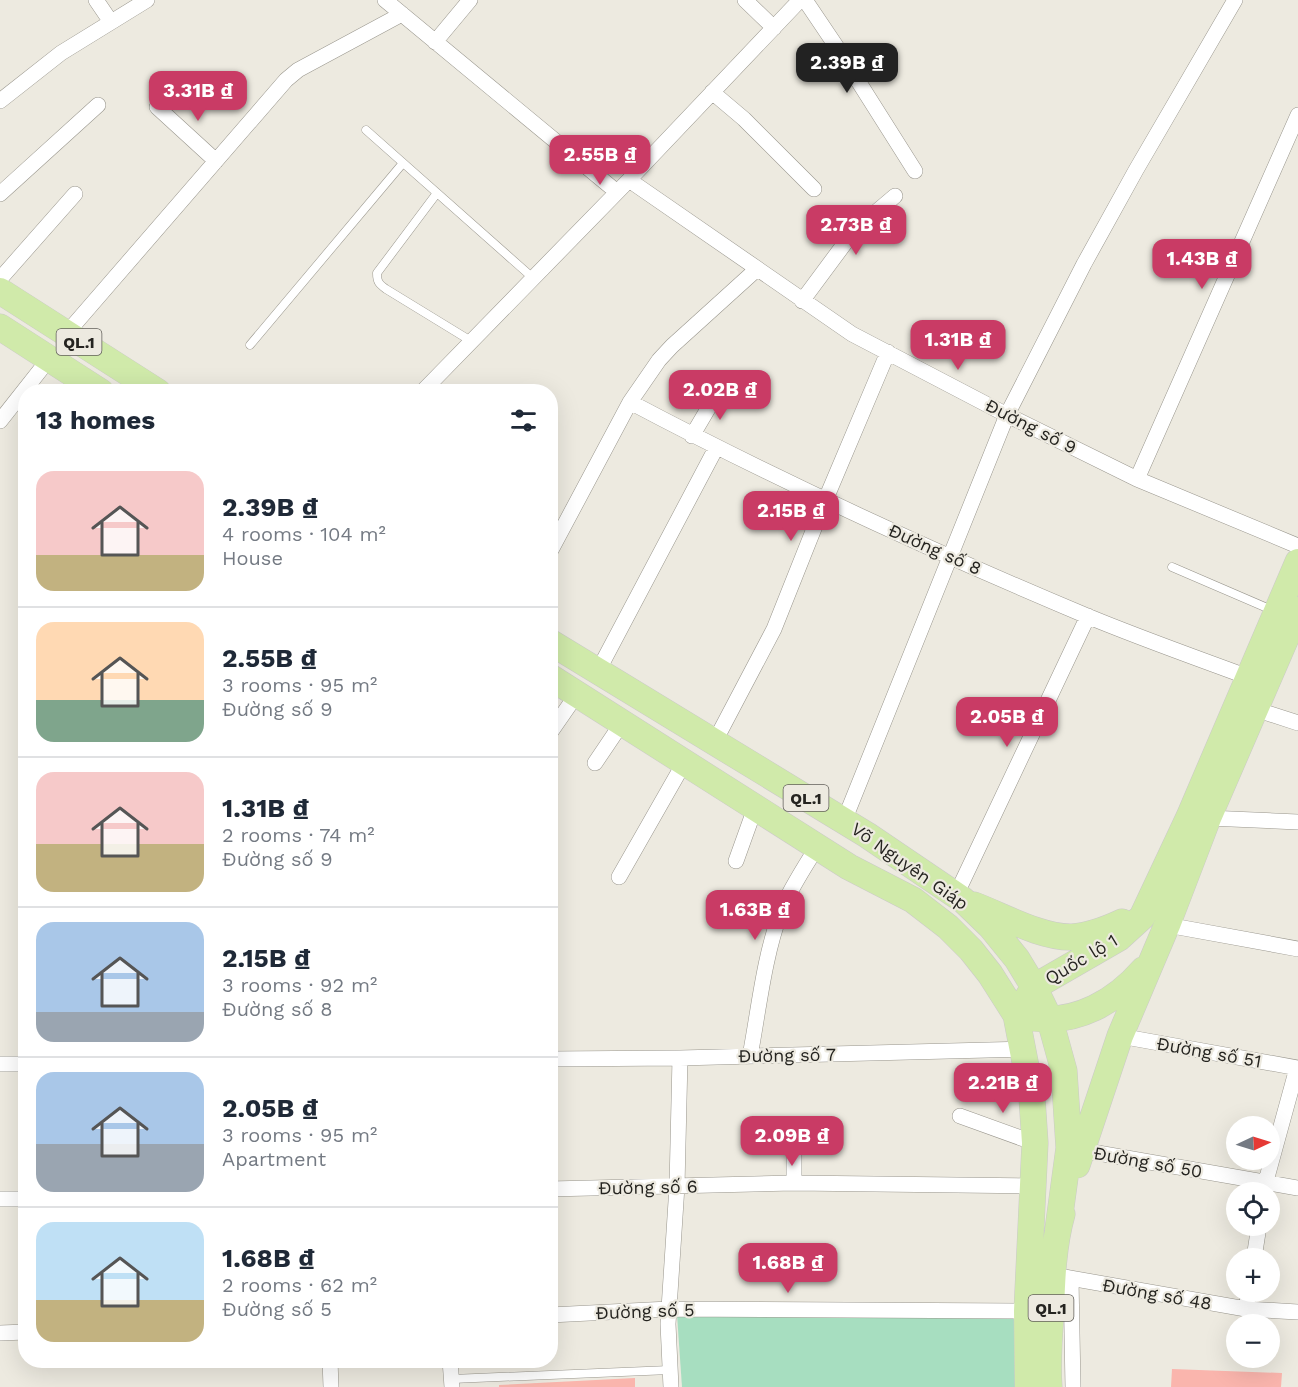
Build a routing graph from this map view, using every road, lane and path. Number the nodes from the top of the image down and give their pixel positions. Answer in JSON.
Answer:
{"nodes":[{"id":1,"x":96,"y":0,"type":"edge"},
{"id":2,"x":147,"y":0,"type":"edge"},
{"id":3,"x":385,"y":0,"type":"edge"},
{"id":4,"x":470,"y":0,"type":"edge"},
{"id":5,"x":745,"y":0,"type":"edge"},
{"id":6,"x":800,"y":0,"type":"edge"},
{"id":7,"x":805,"y":0,"type":"edge"},
{"id":8,"x":1235,"y":0,"type":"edge"},
{"id":9,"x":402,"y":14,"type":"junction"},
{"id":10,"x":111,"y":22,"type":"junction"},
{"id":11,"x":774,"y":28,"type":"junction"},
{"id":12,"x":435,"y":42,"type":"junction"},
{"id":13,"x":712,"y":92,"type":"junction"},
{"id":14,"x":0,"y":101,"type":"edge"},
{"id":15,"x":98,"y":105,"type":"dead end"},
{"id":16,"x":157,"y":108,"type":"dead end"},
{"id":17,"x":1298,"y":115,"type":"edge"},
{"id":18,"x":366,"y":130,"type":"dead end"},
{"id":19,"x":216,"y":161,"type":"junction"},
{"id":20,"x":403,"y":163,"type":"junction"},
{"id":21,"x":915,"y":171,"type":"dead end"},
{"id":22,"x":629,"y":180,"type":"junction"},
{"id":23,"x":814,"y":189,"type":"dead end"},
{"id":24,"x":616,"y":192,"type":"junction"},
{"id":25,"x":0,"y":194,"type":"edge"},
{"id":26,"x":75,"y":194,"type":"dead end"},
{"id":27,"x":437,"y":194,"type":"junction"},
{"id":28,"x":895,"y":196,"type":"dead end"},
{"id":29,"x":757,"y":269,"type":"junction"},
{"id":30,"x":533,"y":278,"type":"junction"},
{"id":31,"x":0,"y":279,"type":"edge"},
{"id":32,"x":0,"y":291,"type":"edge"},
{"id":33,"x":802,"y":301,"type":"junction"},
{"id":34,"x":0,"y":327,"type":"edge"},
{"id":35,"x":66,"y":334,"type":"junction"},
{"id":36,"x":471,"y":341,"type":"junction"},
{"id":37,"x":250,"y":345,"type":"dead end"},
{"id":38,"x":888,"y":352,"type":"junction"},
{"id":39,"x":49,"y":359,"type":"junction"},
{"id":40,"x":29,"y":384,"type":"edge"},
{"id":41,"x":88,"y":384,"type":"edge"},
{"id":42,"x":145,"y":384,"type":"edge"},
{"id":43,"x":430,"y":384,"type":"edge"},
{"id":44,"x":719,"y":390,"type":"dead end"},
{"id":45,"x":18,"y":398,"type":"edge"},
{"id":46,"x":630,"y":402,"type":"junction"},
{"id":47,"x":1006,"y":415,"type":"junction"},
{"id":48,"x":0,"y":421,"type":"edge"},
{"id":49,"x":693,"y":436,"type":"junction"},
{"id":50,"x":716,"y":448,"type":"junction"},
{"id":51,"x":1137,"y":479,"type":"junction"},
{"id":52,"x":825,"y":501,"type":"junction"},
{"id":53,"x":558,"y":537,"type":"edge"},
{"id":54,"x":1298,"y":546,"type":"edge"},
{"id":55,"x":950,"y":556,"type":"junction"},
{"id":56,"x":1298,"y":562,"type":"edge"},
{"id":57,"x":1172,"y":567,"type":"dead end"},
{"id":58,"x":1287,"y":611,"type":"edge"},
{"id":59,"x":1088,"y":616,"type":"junction"},
{"id":60,"x":558,"y":647,"type":"edge"},
{"id":61,"x":598,"y":671,"type":"junction"},
{"id":62,"x":1248,"y":677,"type":"junction"},
{"id":63,"x":558,"y":682,"type":"edge"},
{"id":64,"x":577,"y":694,"type":"junction"},
{"id":65,"x":1255,"y":709,"type":"junction"},
{"id":66,"x":558,"y":721,"type":"edge"},
{"id":67,"x":622,"y":723,"type":"junction"},
{"id":68,"x":1298,"y":723,"type":"edge"},
{"id":69,"x":714,"y":743,"type":"junction"},
{"id":70,"x":595,"y":763,"type":"dead end"},
{"id":71,"x":684,"y":763,"type":"junction"},
{"id":72,"x":755,"y":808,"type":"junction"},
{"id":73,"x":1208,"y":818,"type":"junction"},
{"id":74,"x":844,"y":821,"type":"junction"},
{"id":75,"x":1298,"y":822,"type":"edge"},
{"id":76,"x":817,"y":847,"type":"junction"},
{"id":77,"x":736,"y":861,"type":"dead end"},
{"id":78,"x":619,"y":877,"type":"dead end"},
{"id":79,"x":960,"y":897,"type":"junction"},
{"id":80,"x":1147,"y":906,"type":"junction"},
{"id":81,"x":1167,"y":925,"type":"junction"},
{"id":82,"x":1298,"y":948,"type":"edge"},
{"id":83,"x":1153,"y":959,"type":"junction"},
{"id":84,"x":1034,"y":987,"type":"junction"},
{"id":85,"x":1016,"y":1015,"type":"junction"},
{"id":86,"x":1050,"y":1020,"type":"junction"},
{"id":87,"x":1120,"y":1036,"type":"junction"},
{"id":88,"x":1023,"y":1049,"type":"junction"},
{"id":89,"x":750,"y":1056,"type":"junction"},
{"id":90,"x":680,"y":1058,"type":"junction"},
{"id":91,"x":558,"y":1059,"type":"edge"},
{"id":92,"x":0,"y":1064,"type":"edge"},
{"id":93,"x":18,"y":1064,"type":"edge"},
{"id":94,"x":1298,"y":1068,"type":"edge"},
{"id":95,"x":960,"y":1116,"type":"dead end"},
{"id":96,"x":794,"y":1126,"type":"dead end"},
{"id":97,"x":1035,"y":1143,"type":"junction"},
{"id":98,"x":1075,"y":1149,"type":"junction"},
{"id":99,"x":1235,"y":1182,"type":"edge"},
{"id":100,"x":1266,"y":1182,"type":"edge"},
{"id":101,"x":794,"y":1183,"type":"junction"},
{"id":102,"x":677,"y":1186,"type":"junction"},
{"id":103,"x":1033,"y":1186,"type":"junction"},
{"id":104,"x":1280,"y":1188,"type":"edge"},
{"id":105,"x":1298,"y":1188,"type":"edge"},
{"id":106,"x":558,"y":1189,"type":"edge"},
{"id":107,"x":0,"y":1199,"type":"edge"},
{"id":108,"x":18,"y":1199,"type":"edge"},
{"id":109,"x":1062,"y":1277,"type":"junction"},
{"id":110,"x":1247,"y":1302,"type":"edge"},
{"id":111,"x":1246,"y":1309,"type":"junction"},
{"id":112,"x":669,"y":1310,"type":"junction"},
{"id":113,"x":1027,"y":1311,"type":"junction"},
{"id":114,"x":1298,"y":1312,"type":"edge"},
{"id":115,"x":558,"y":1315,"type":"edge"},
{"id":116,"x":18,"y":1332,"type":"edge"},
{"id":117,"x":0,"y":1333,"type":"edge"},
{"id":118,"x":330,"y":1368,"type":"edge"},
{"id":119,"x":451,"y":1368,"type":"edge"},
{"id":120,"x":670,"y":1370,"type":"junction"},
{"id":121,"x":452,"y":1383,"type":"edge"},
{"id":122,"x":331,"y":1387,"type":"edge"},
{"id":123,"x":671,"y":1387,"type":"edge"},
{"id":124,"x":1028,"y":1387,"type":"edge"},
{"id":125,"x":1061,"y":1387,"type":"edge"}],
"edges":[{"from":1,"to":10,"type":"street"},
{"from":2,"to":10,"type":"street"},
{"from":3,"to":9,"type":"street"},
{"from":4,"to":12,"type":"street"},
{"from":5,"to":11,"type":"street"},
{"from":6,"to":11,"type":"street"},
{"from":7,"to":21,"type":"street"},
{"from":8,"to":47,"type":"street"},
{"from":9,"to":12,"type":"street"},
{"from":9,"to":19,"type":"street"},
{"from":10,"to":14,"type":"street"},
{"from":11,"to":13,"type":"street"},
{"from":12,"to":24,"type":"street"},
{"from":13,"to":22,"type":"street"},
{"from":13,"to":23,"type":"street"},
{"from":15,"to":25,"type":"street"},
{"from":16,"to":19,"type":"street"},
{"from":17,"to":51,"type":"street"},
{"from":18,"to":20,"type":"lane"},
{"from":19,"to":35,"type":"street"},
{"from":20,"to":27,"type":"lane"},
{"from":20,"to":37,"type":"lane"},
{"from":22,"to":24,"type":"street"},
{"from":22,"to":29,"type":"street","name":"Đường số 9"},
{"from":24,"to":30,"type":"street"},
{"from":26,"to":31,"type":"street"},
{"from":27,"to":30,"type":"lane"},
{"from":27,"to":36,"type":"lane"},
{"from":28,"to":33,"type":"street"},
{"from":29,"to":33,"type":"street","name":"Đường số 9"},
{"from":29,"to":46,"type":"street"},
{"from":30,"to":36,"type":"street"},
{"from":32,"to":35,"type":"highway","number":"QL.1"},
{"from":33,"to":38,"type":"street","name":"Đường số 9"},
{"from":34,"to":39,"type":"highway","number":"QL.1"},
{"from":35,"to":42,"type":"highway","number":"QL.1"},
{"from":36,"to":43,"type":"street"},
{"from":38,"to":47,"type":"street","name":"Đường số 9"},
{"from":38,"to":52,"type":"street"},
{"from":39,"to":40,"type":"street"},
{"from":39,"to":41,"type":"highway","number":"QL.1"},
{"from":44,"to":49,"type":"street"},
{"from":45,"to":48,"type":"street"},
{"from":46,"to":49,"type":"street","name":"Đường số 8"},
{"from":46,"to":53,"type":"street"},
{"from":47,"to":51,"type":"street","name":"Đường số 9"},
{"from":47,"to":55,"type":"street"},
{"from":49,"to":50,"type":"street","name":"Đường số 8"},
{"from":50,"to":52,"type":"street","name":"Đường số 8"},
{"from":50,"to":61,"type":"street"},
{"from":51,"to":54,"type":"street","name":"Đường số 9"},
{"from":52,"to":55,"type":"street","name":"Đường số 8"},
{"from":52,"to":69,"type":"street"},
{"from":55,"to":59,"type":"street","name":"Đường số 8"},
{"from":55,"to":74,"type":"street"},
{"from":56,"to":58,"type":"highway","name":"Quốc lộ 1","number":"QL.1"},
{"from":57,"to":58,"type":"lane"},
{"from":58,"to":62,"type":"highway","name":"Quốc lộ 1","number":"QL.1"},
{"from":58,"to":65,"type":"highway","name":"Quốc lộ 1","number":"QL.1"},
{"from":59,"to":62,"type":"street","name":"Đường số 8"},
{"from":59,"to":79,"type":"street"},
{"from":60,"to":61,"type":"highway","name":"Võ Nguyên Giáp","number":"QL.1"},
{"from":61,"to":69,"type":"highway","name":"Võ Nguyên Giáp","number":"QL.1"},
{"from":62,"to":80,"type":"highway","name":"Quốc lộ 1","number":"QL.1"},
{"from":63,"to":64,"type":"highway","name":"Võ Nguyên Giáp","number":"QL.1"},
{"from":64,"to":66,"type":"street"},
{"from":64,"to":67,"type":"highway","name":"Võ Nguyên Giáp","number":"QL.1"},
{"from":65,"to":68,"type":"street"},
{"from":65,"to":73,"type":"highway","name":"Quốc lộ 1","number":"QL.1"},
{"from":67,"to":70,"type":"street"},
{"from":67,"to":71,"type":"highway","name":"Võ Nguyên Giáp","number":"QL.1"},
{"from":69,"to":74,"type":"highway","name":"Võ Nguyên Giáp","number":"QL.1"},
{"from":71,"to":72,"type":"highway","name":"Võ Nguyên Giáp","number":"QL.1"},
{"from":71,"to":78,"type":"street"},
{"from":72,"to":76,"type":"highway","name":"Võ Nguyên Giáp","number":"QL.1"},
{"from":72,"to":77,"type":"street"},
{"from":73,"to":75,"type":"street"},
{"from":73,"to":81,"type":"highway","name":"Quốc lộ 1","number":"QL.1"},
{"from":74,"to":79,"type":"highway","name":"Võ Nguyên Giáp","number":"QL.1"},
{"from":76,"to":85,"type":"highway","name":"Võ Nguyên Giáp","number":"QL.1"},
{"from":76,"to":89,"type":"street"},
{"from":79,"to":80,"type":"highway"},
{"from":79,"to":84,"type":"highway","name":"Võ Nguyên Giáp","number":"QL.1"},
{"from":80,"to":84,"type":"highway","name":"Quốc lộ 1","number":"QL.1"},
{"from":81,"to":82,"type":"street"},
{"from":81,"to":83,"type":"highway","name":"Quốc lộ 1","number":"QL.1"},
{"from":83,"to":86,"type":"highway"},
{"from":83,"to":87,"type":"highway","name":"Quốc lộ 1","number":"QL.1"},
{"from":84,"to":85,"type":"highway","name":"Quốc lộ 1","number":"QL.1"},
{"from":84,"to":86,"type":"highway","name":"Võ Nguyên Giáp","number":"QL.1"},
{"from":85,"to":86,"type":"highway"},
{"from":85,"to":88,"type":"highway","number":"QL.1"},
{"from":86,"to":98,"type":"highway","name":"Võ Nguyên Giáp","number":"QL.1"},
{"from":87,"to":94,"type":"street","name":"Đường số 51"},
{"from":87,"to":98,"type":"highway","name":"Quốc lộ 1","number":"QL.1"},
{"from":88,"to":89,"type":"street","name":"Đường số 7"},
{"from":88,"to":97,"type":"highway","number":"QL.1"},
{"from":89,"to":90,"type":"street","name":"Đường số 7"},
{"from":90,"to":91,"type":"street","name":"Đường số 7"},
{"from":90,"to":102,"type":"street"},
{"from":92,"to":93,"type":"street"},
{"from":94,"to":100,"type":"street"},
{"from":95,"to":97,"type":"street"},
{"from":96,"to":101,"type":"street"},
{"from":97,"to":103,"type":"highway","number":"QL.1"},
{"from":98,"to":99,"type":"street","name":"Đường số 50"},
{"from":98,"to":109,"type":"highway","name":"Quốc lộ 1","number":"QL.1"},
{"from":101,"to":102,"type":"street","name":"Đường số 6"},
{"from":101,"to":103,"type":"street","name":"Đường số 6"},
{"from":102,"to":106,"type":"street","name":"Đường số 6"},
{"from":102,"to":112,"type":"street"},
{"from":103,"to":113,"type":"highway","number":"QL.1"},
{"from":104,"to":105,"type":"street","name":"Đường số 50"},
{"from":107,"to":108,"type":"street"},
{"from":109,"to":111,"type":"street","name":"Đường số 48"},
{"from":109,"to":125,"type":"highway","name":"Quốc lộ 1","number":"QL.1"},
{"from":110,"to":111,"type":"street"},
{"from":111,"to":114,"type":"street","name":"Đường số 48"},
{"from":112,"to":113,"type":"street","name":"Đường số 5"},
{"from":112,"to":115,"type":"street","name":"Đường số 5"},
{"from":112,"to":120,"type":"street"},
{"from":113,"to":124,"type":"highway","number":"QL.1"},
{"from":116,"to":117,"type":"street"},
{"from":118,"to":122,"type":"street"},
{"from":119,"to":121,"type":"street"},
{"from":120,"to":121,"type":"lane"},
{"from":120,"to":123,"type":"street"}]}
